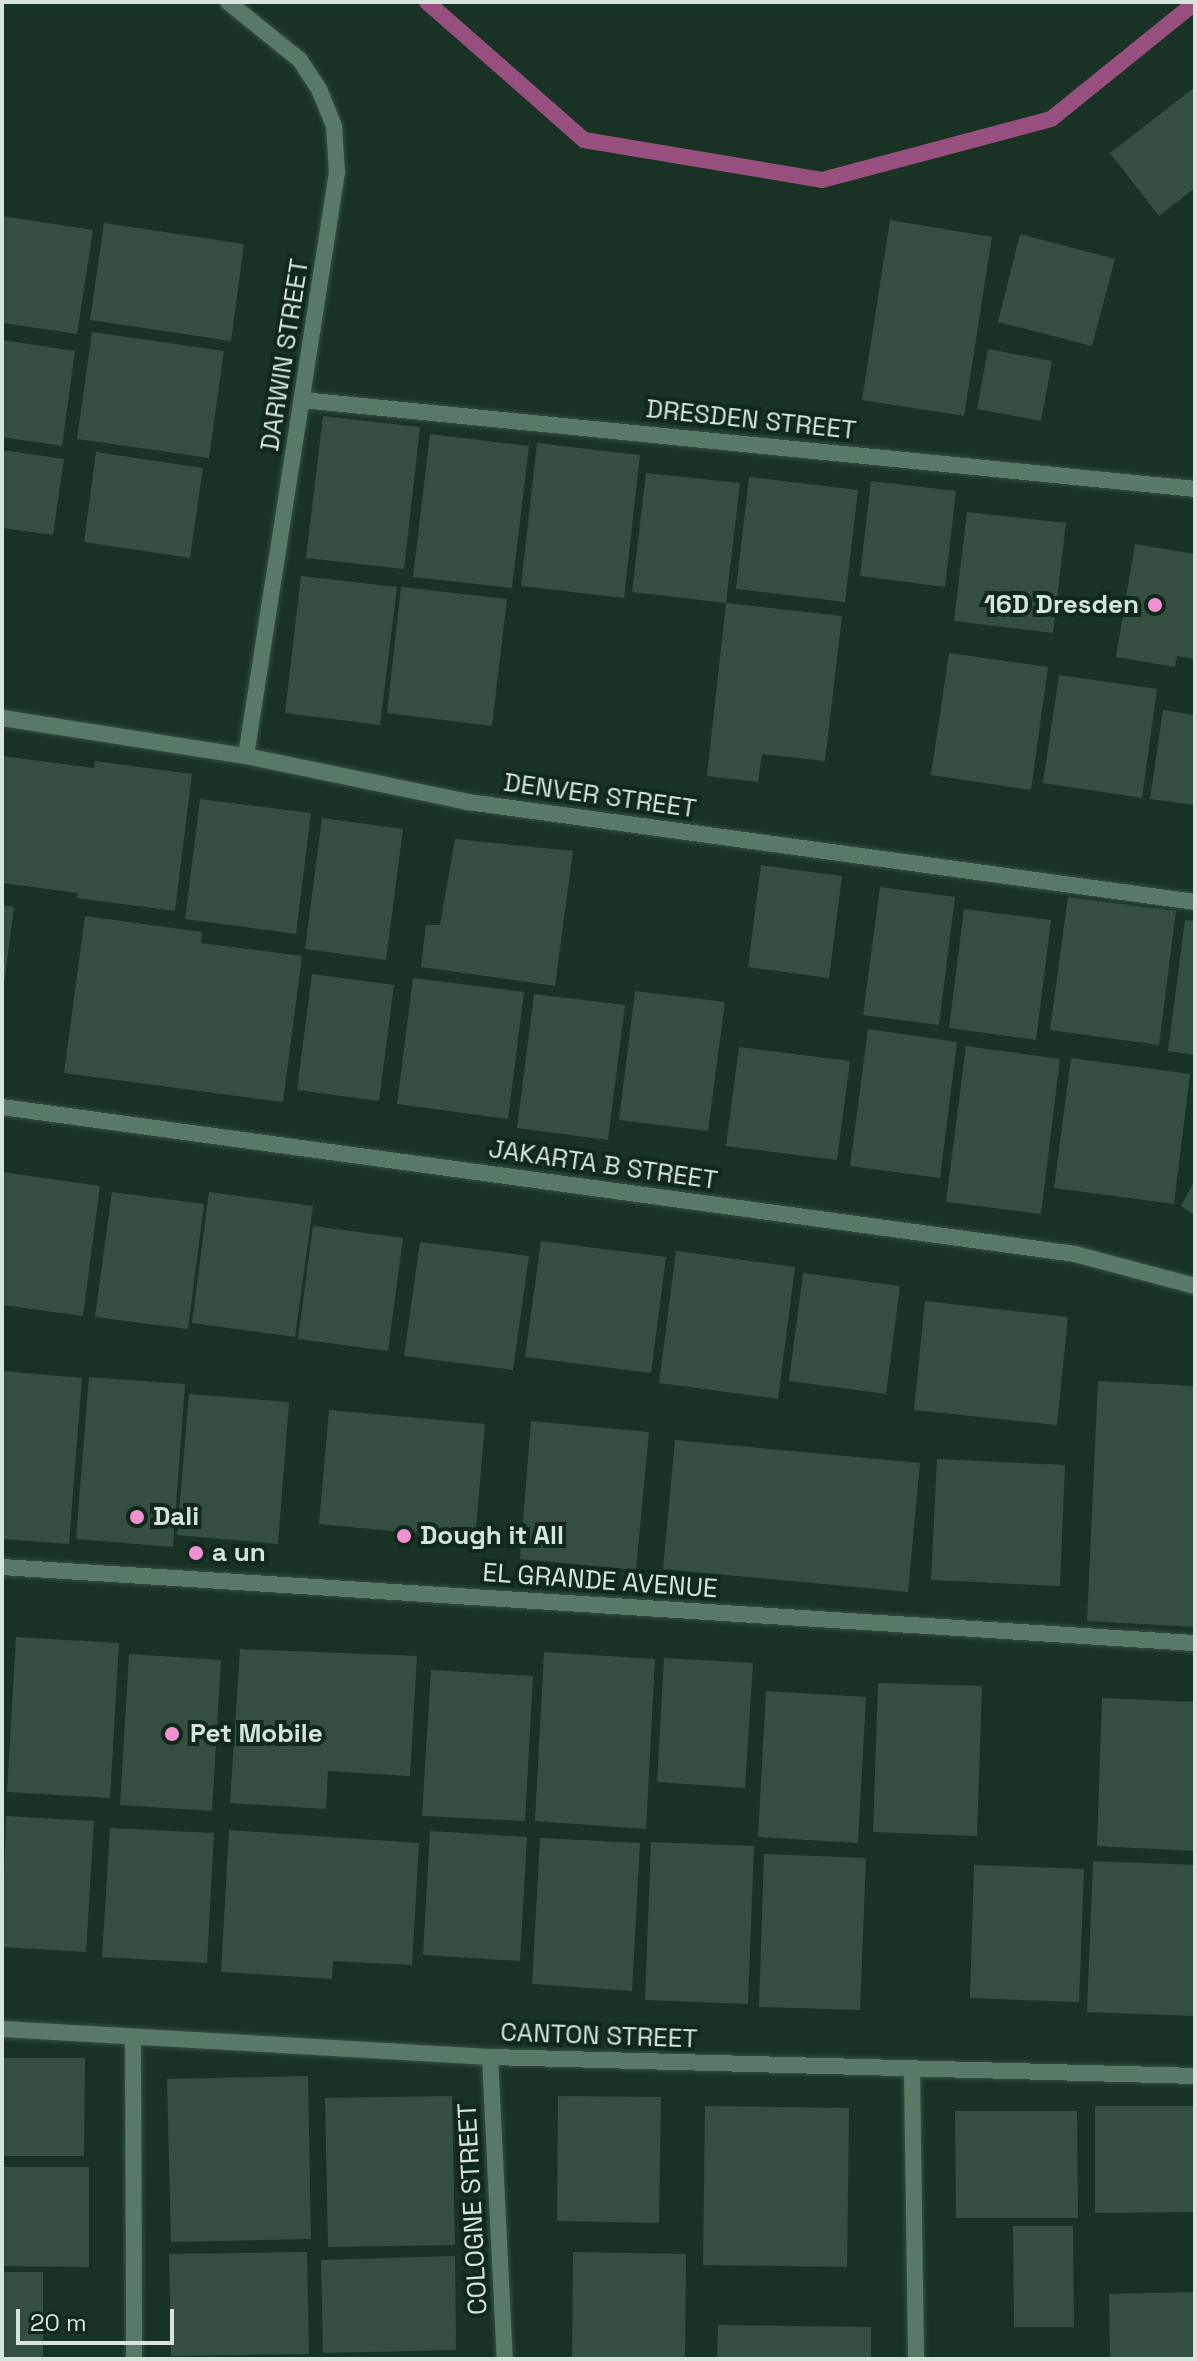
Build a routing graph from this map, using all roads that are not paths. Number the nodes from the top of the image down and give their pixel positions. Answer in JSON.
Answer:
{"nodes":[{"id":1,"x":228,"y":2,"type":"edge"},
{"id":2,"x":302,"y":400,"type":"junction"},
{"id":3,"x":1195,"y":489,"type":"edge"},
{"id":4,"x":2,"y":718,"type":"edge"},
{"id":5,"x":246,"y":756,"type":"junction"},
{"id":6,"x":1195,"y":902,"type":"edge"},
{"id":7,"x":2,"y":1107,"type":"edge"},
{"id":8,"x":1195,"y":1286,"type":"edge"},
{"id":9,"x":2,"y":1567,"type":"edge"},
{"id":10,"x":1195,"y":1643,"type":"edge"},
{"id":11,"x":2,"y":2029,"type":"edge"},
{"id":12,"x":133,"y":2038,"type":"junction"},
{"id":13,"x":490,"y":2057,"type":"junction"},
{"id":14,"x":912,"y":2069,"type":"junction"},
{"id":15,"x":1195,"y":2076,"type":"edge"},
{"id":16,"x":134,"y":2359,"type":"edge"},
{"id":17,"x":505,"y":2359,"type":"edge"},
{"id":18,"x":916,"y":2359,"type":"edge"}],
"edges":[{"from":1,"to":2,"type":"street","name":"DARWIN STREET"},
{"from":2,"to":3,"type":"street","name":"DRESDEN STREET"},
{"from":2,"to":5,"type":"street","name":"DARWIN STREET"},
{"from":4,"to":5,"type":"street","name":"DENVER STREET"},
{"from":5,"to":6,"type":"street","name":"DENVER STREET"},
{"from":7,"to":8,"type":"street","name":"JAKARTA B STREET"},
{"from":9,"to":10,"type":"street","name":"EL GRANDE AVENUE"},
{"from":11,"to":12,"type":"street","name":"CANTON STREET"},
{"from":12,"to":13,"type":"street","name":"CANTON STREET"},
{"from":12,"to":16,"type":"street"},
{"from":13,"to":14,"type":"street","name":"CANTON STREET"},
{"from":13,"to":17,"type":"street","name":"COLOGNE STREET"},
{"from":14,"to":15,"type":"street","name":"CANTON STREET"},
{"from":14,"to":18,"type":"street"}]}
